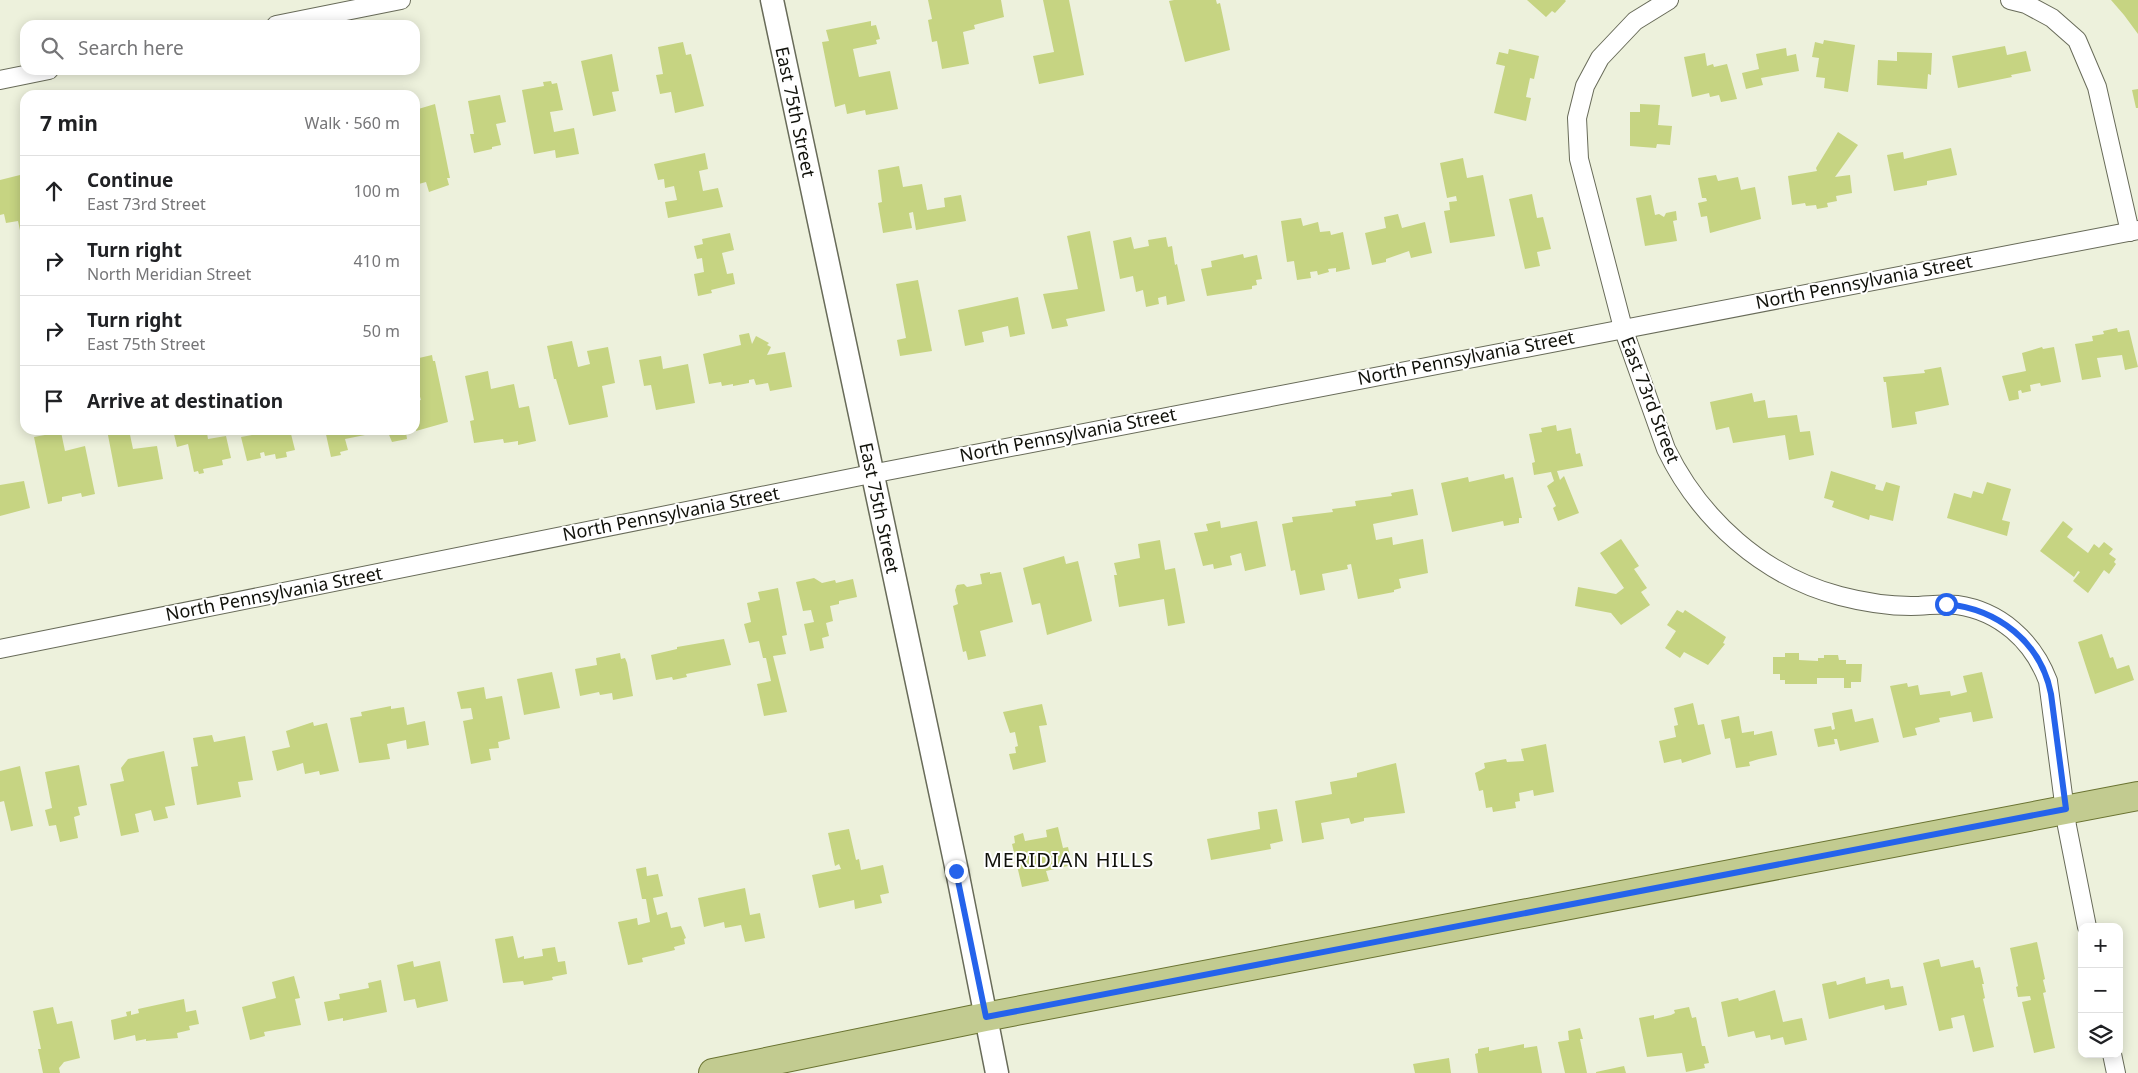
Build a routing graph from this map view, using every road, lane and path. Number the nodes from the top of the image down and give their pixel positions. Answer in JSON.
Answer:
{"nodes":[{"id":1,"x":401,"y":0,"type":"edge"},
{"id":2,"x":772,"y":0,"type":"edge"},
{"id":3,"x":1670,"y":0,"type":"edge"},
{"id":4,"x":2010,"y":0,"type":"edge"},
{"id":5,"x":301,"y":20,"type":"edge"},
{"id":6,"x":24,"y":75,"type":"edge"},
{"id":7,"x":0,"y":80,"type":"edge"},
{"id":8,"x":2134,"y":231,"type":"edge"},
{"id":9,"x":1623,"y":328,"type":"junction"},
{"id":10,"x":871,"y":474,"type":"junction"},
{"id":11,"x":0,"y":649,"type":"edge"},
{"id":12,"x":2138,"y":796,"type":"edge"},
{"id":13,"x":2066,"y":809,"type":"junction"},
{"id":14,"x":2086,"y":923,"type":"edge"},
{"id":15,"x":986,"y":1017,"type":"junction"},
{"id":16,"x":2113,"y":1058,"type":"edge"},
{"id":17,"x":713,"y":1073,"type":"edge"},
{"id":18,"x":997,"y":1073,"type":"edge"},
{"id":19,"x":2116,"y":1073,"type":"edge"}],
"edges":[{"from":1,"to":5,"type":"street"},
{"from":2,"to":10,"type":"street","name":"East 75th Street"},
{"from":3,"to":9,"type":"street","name":"East 73rd Street"},
{"from":4,"to":8,"type":"street"},
{"from":6,"to":7,"type":"street"},
{"from":8,"to":9,"type":"street","name":"North Pennsylvania Street"},
{"from":9,"to":10,"type":"street","name":"North Pennsylvania Street"},
{"from":9,"to":13,"type":"street","name":"East 73rd Street"},
{"from":10,"to":11,"type":"street","name":"North Pennsylvania Street"},
{"from":10,"to":15,"type":"street","name":"East 75th Street"},
{"from":12,"to":13,"type":"main road"},
{"from":13,"to":14,"type":"street","name":"East 73rd Street"},
{"from":13,"to":15,"type":"main road"},
{"from":15,"to":17,"type":"main road"},
{"from":15,"to":18,"type":"street","name":"East 75th Street"},
{"from":16,"to":19,"type":"street"}]}
